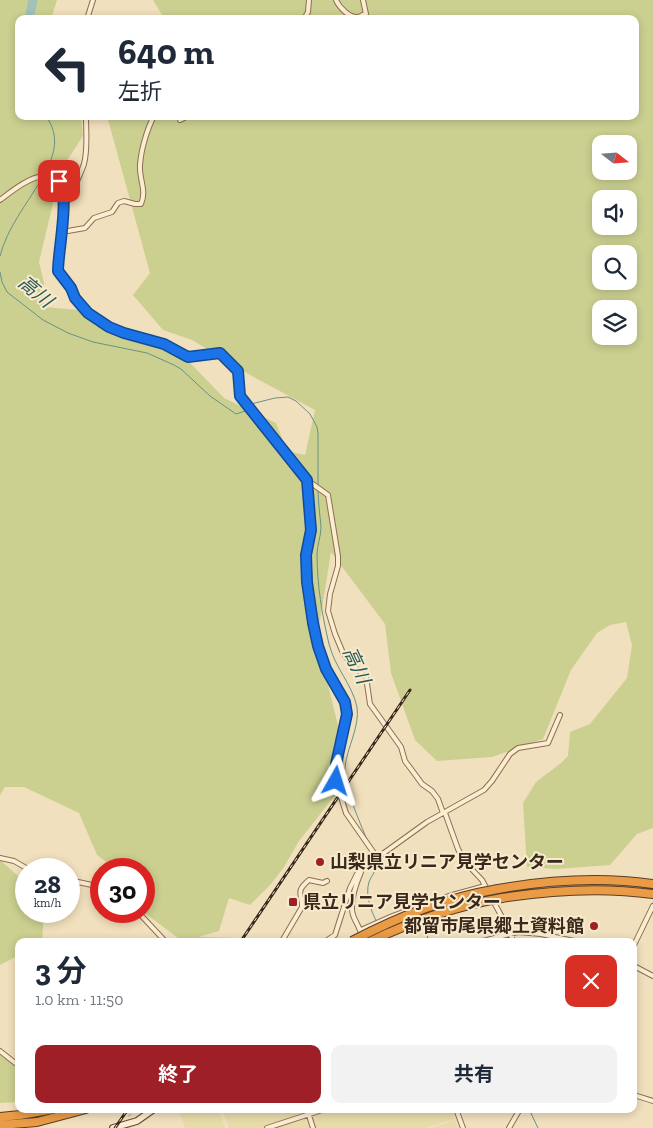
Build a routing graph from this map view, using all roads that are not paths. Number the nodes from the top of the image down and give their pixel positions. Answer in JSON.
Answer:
{"nodes":[{"id":1,"x":93,"y":0,"type":"edge"},
{"id":2,"x":309,"y":0,"type":"edge"},
{"id":3,"x":336,"y":0,"type":"edge"},
{"id":4,"x":363,"y":0,"type":"edge"},
{"id":5,"x":87,"y":15,"type":"edge"},
{"id":6,"x":306,"y":15,"type":"edge"},
{"id":7,"x":352,"y":15,"type":"edge"},
{"id":8,"x":363,"y":15,"type":"edge"},
{"id":9,"x":86,"y":120,"type":"edge"},
{"id":10,"x":153,"y":120,"type":"edge"},
{"id":11,"x":0,"y":200,"type":"edge"},
{"id":12,"x":63,"y":209,"type":"junction"},
{"id":13,"x":62,"y":232,"type":"junction"},
{"id":14,"x":307,"y":480,"type":"junction"},
{"id":15,"x":560,"y":715,"type":"dead end"},
{"id":16,"x":444,"y":813,"type":"junction"},
{"id":17,"x":376,"y":856,"type":"junction"},
{"id":18,"x":0,"y":858,"type":"edge"},
{"id":19,"x":15,"y":862,"type":"edge"},
{"id":20,"x":363,"y":868,"type":"junction"},
{"id":21,"x":327,"y":881,"type":"dead end"},
{"id":22,"x":653,"y":884,"type":"edge"},
{"id":23,"x":485,"y":886,"type":"junction"},
{"id":24,"x":653,"y":894,"type":"edge"},
{"id":25,"x":653,"y":906,"type":"edge"},
{"id":26,"x":148,"y":923,"type":"edge"},
{"id":27,"x":360,"y":930,"type":"junction"},
{"id":28,"x":511,"y":934,"type":"junction"},
{"id":29,"x":162,"y":938,"type":"edge"},
{"id":30,"x":284,"y":938,"type":"edge"},
{"id":31,"x":333,"y":938,"type":"edge"},
{"id":32,"x":358,"y":938,"type":"edge"},
{"id":33,"x":361,"y":938,"type":"edge"},
{"id":34,"x":377,"y":938,"type":"edge"},
{"id":35,"x":495,"y":938,"type":"edge"},
{"id":36,"x":512,"y":938,"type":"edge"},
{"id":37,"x":551,"y":938,"type":"edge"},
{"id":38,"x":637,"y":938,"type":"edge"},
{"id":39,"x":637,"y":967,"type":"edge"},
{"id":40,"x":653,"y":976,"type":"edge"},
{"id":41,"x":0,"y":1051,"type":"edge"},
{"id":42,"x":15,"y":1063,"type":"edge"},
{"id":43,"x":637,"y":1095,"type":"edge"},
{"id":44,"x":653,"y":1101,"type":"edge"},
{"id":45,"x":31,"y":1113,"type":"edge"},
{"id":46,"x":71,"y":1113,"type":"edge"},
{"id":47,"x":148,"y":1113,"type":"edge"},
{"id":48,"x":312,"y":1113,"type":"edge"},
{"id":49,"x":457,"y":1113,"type":"edge"},
{"id":50,"x":518,"y":1113,"type":"edge"},
{"id":51,"x":309,"y":1114,"type":"junction"},
{"id":52,"x":130,"y":1116,"type":"tunnel mouth"},
{"id":53,"x":0,"y":1117,"type":"edge"},
{"id":54,"x":137,"y":1121,"type":"junction"},
{"id":55,"x":0,"y":1125,"type":"edge"},
{"id":56,"x":113,"y":1128,"type":"edge"},
{"id":57,"x":140,"y":1128,"type":"edge"},
{"id":58,"x":267,"y":1128,"type":"edge"},
{"id":59,"x":313,"y":1128,"type":"edge"},
{"id":60,"x":463,"y":1128,"type":"edge"},
{"id":61,"x":510,"y":1128,"type":"edge"}],
"edges":[{"from":1,"to":5,"type":"street"},
{"from":2,"to":6,"type":"street"},
{"from":3,"to":7,"type":"street"},
{"from":4,"to":8,"type":"street"},
{"from":9,"to":12,"type":"street"},
{"from":10,"to":13,"type":"street"},
{"from":11,"to":12,"type":"street"},
{"from":12,"to":13,"type":"street"},
{"from":13,"to":14,"type":"street"},
{"from":14,"to":16,"type":"street"},
{"from":14,"to":17,"type":"street"},
{"from":15,"to":16,"type":"street"},
{"from":16,"to":17,"type":"street"},
{"from":16,"to":23,"type":"street"},
{"from":17,"to":20,"type":"street"},
{"from":18,"to":19,"type":"street"},
{"from":20,"to":27,"type":"street"},
{"from":20,"to":31,"type":"street"},
{"from":21,"to":30,"type":"street"},
{"from":22,"to":32,"type":"highway","bridge":true},
{"from":23,"to":27,"type":"street"},
{"from":23,"to":28,"type":"street"},
{"from":24,"to":34,"type":"highway","bridge":true},
{"from":25,"to":38,"type":"street"},
{"from":26,"to":29,"type":"street"},
{"from":27,"to":33,"type":"street"},
{"from":28,"to":35,"type":"street"},
{"from":28,"to":36,"type":"street"},
{"from":28,"to":37,"type":"street"},
{"from":39,"to":40,"type":"street"},
{"from":41,"to":42,"type":"street"},
{"from":43,"to":44,"type":"street"},
{"from":45,"to":53,"type":"highway"},
{"from":46,"to":55,"type":"highway"},
{"from":47,"to":54,"type":"street"},
{"from":48,"to":51,"type":"street"},
{"from":49,"to":60,"type":"street"},
{"from":50,"to":61,"type":"street"},
{"from":51,"to":58,"type":"street"},
{"from":51,"to":59,"type":"street"},
{"from":52,"to":54,"type":"street"},
{"from":54,"to":56,"type":"street"},
{"from":54,"to":57,"type":"street"}]}
